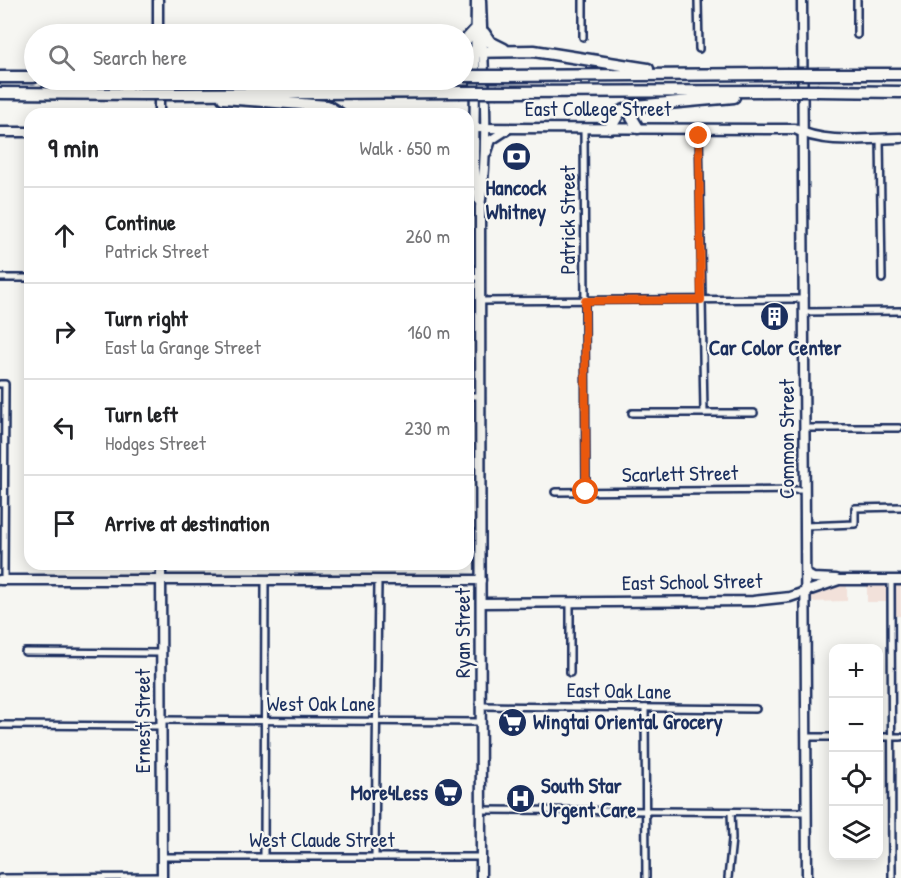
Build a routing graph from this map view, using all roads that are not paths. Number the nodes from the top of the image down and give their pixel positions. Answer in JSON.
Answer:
{"nodes":[{"id":1,"x":158,"y":0,"type":"edge"},
{"id":2,"x":476,"y":0,"type":"edge"},
{"id":3,"x":481,"y":0,"type":"edge"},
{"id":4,"x":583,"y":0,"type":"edge"},
{"id":5,"x":698,"y":0,"type":"edge"},
{"id":6,"x":802,"y":0,"type":"edge"},
{"id":7,"x":857,"y":0,"type":"edge"},
{"id":8,"x":158,"y":24,"type":"edge"},
{"id":9,"x":479,"y":32,"type":"junction"},
{"id":10,"x":474,"y":35,"type":"edge"},
{"id":11,"x":857,"y":35,"type":"dead end"},
{"id":12,"x":583,"y":37,"type":"dead end"},
{"id":13,"x":699,"y":49,"type":"dead end"},
{"id":14,"x":519,"y":50,"type":"junction"},
{"id":15,"x":474,"y":52,"type":"edge"},
{"id":16,"x":901,"y":74,"type":"edge"},
{"id":17,"x":710,"y":75,"type":"junction"},
{"id":18,"x":474,"y":76,"type":"edge"},
{"id":19,"x":0,"y":77,"type":"edge"},
{"id":20,"x":24,"y":77,"type":"edge"},
{"id":21,"x":159,"y":90,"type":"edge"},
{"id":22,"x":472,"y":90,"type":"edge"},
{"id":23,"x":784,"y":91,"type":"junction"},
{"id":24,"x":901,"y":92,"type":"edge"},
{"id":25,"x":0,"y":93,"type":"edge"},
{"id":26,"x":187,"y":93,"type":"junction"},
{"id":27,"x":318,"y":105,"type":"junction"},
{"id":28,"x":635,"y":106,"type":"junction"},
{"id":29,"x":159,"y":108,"type":"edge"},
{"id":30,"x":321,"y":108,"type":"edge"},
{"id":31,"x":330,"y":108,"type":"edge"},
{"id":32,"x":472,"y":108,"type":"edge"},
{"id":33,"x":485,"y":127,"type":"junction"},
{"id":34,"x":513,"y":127,"type":"junction"},
{"id":35,"x":474,"y":128,"type":"edge"},
{"id":36,"x":584,"y":128,"type":"junction"},
{"id":37,"x":610,"y":128,"type":"junction"},
{"id":38,"x":638,"y":128,"type":"junction"},
{"id":39,"x":699,"y":128,"type":"junction"},
{"id":40,"x":0,"y":132,"type":"edge"},
{"id":41,"x":24,"y":132,"type":"edge"},
{"id":42,"x":803,"y":134,"type":"junction"},
{"id":43,"x":880,"y":138,"type":"junction"},
{"id":44,"x":901,"y":138,"type":"edge"},
{"id":45,"x":474,"y":162,"type":"edge"},
{"id":46,"x":485,"y":164,"type":"junction"},
{"id":47,"x":480,"y":207,"type":"junction"},
{"id":48,"x":474,"y":277,"type":"edge"},
{"id":49,"x":480,"y":277,"type":"junction"},
{"id":50,"x":0,"y":278,"type":"edge"},
{"id":51,"x":24,"y":278,"type":"edge"},
{"id":52,"x":882,"y":279,"type":"dead end"},
{"id":53,"x":804,"y":299,"type":"junction"},
{"id":54,"x":701,"y":300,"type":"junction"},
{"id":55,"x":480,"y":301,"type":"junction"},
{"id":56,"x":585,"y":301,"type":"junction"},
{"id":57,"x":901,"y":311,"type":"edge"},
{"id":58,"x":804,"y":312,"type":"junction"},
{"id":59,"x":2,"y":384,"type":"edge"},
{"id":60,"x":474,"y":396,"type":"edge"},
{"id":61,"x":480,"y":396,"type":"junction"},
{"id":62,"x":632,"y":412,"type":"dead end"},
{"id":63,"x":704,"y":413,"type":"junction"},
{"id":64,"x":754,"y":413,"type":"dead end"},
{"id":65,"x":805,"y":428,"type":"junction"},
{"id":66,"x":899,"y":428,"type":"dead end"},
{"id":67,"x":2,"y":449,"type":"edge"},
{"id":68,"x":805,"y":490,"type":"junction"},
{"id":69,"x":555,"y":492,"type":"dead end"},
{"id":70,"x":586,"y":492,"type":"junction"},
{"id":71,"x":901,"y":507,"type":"edge"},
{"id":72,"x":2,"y":513,"type":"edge"},
{"id":73,"x":805,"y":526,"type":"junction"},
{"id":74,"x":161,"y":570,"type":"edge"},
{"id":75,"x":806,"y":574,"type":"junction"},
{"id":76,"x":2,"y":580,"type":"edge"},
{"id":77,"x":161,"y":580,"type":"junction"},
{"id":78,"x":265,"y":580,"type":"junction"},
{"id":79,"x":378,"y":580,"type":"junction"},
{"id":80,"x":481,"y":580,"type":"junction"},
{"id":81,"x":839,"y":580,"type":"junction"},
{"id":82,"x":891,"y":580,"type":"junction"},
{"id":83,"x":901,"y":580,"type":"edge"},
{"id":84,"x":806,"y":593,"type":"junction"},
{"id":85,"x":753,"y":601,"type":"junction"},
{"id":86,"x":570,"y":602,"type":"junction"},
{"id":87,"x":481,"y":603,"type":"junction"},
{"id":88,"x":805,"y":605,"type":"junction"},
{"id":89,"x":25,"y":652,"type":"dead end"},
{"id":90,"x":161,"y":653,"type":"junction"},
{"id":91,"x":570,"y":674,"type":"dead end"},
{"id":92,"x":481,"y":706,"type":"junction"},
{"id":93,"x":645,"y":708,"type":"junction"},
{"id":94,"x":756,"y":709,"type":"dead end"},
{"id":95,"x":264,"y":721,"type":"junction"},
{"id":96,"x":377,"y":721,"type":"junction"},
{"id":97,"x":481,"y":722,"type":"junction"},
{"id":98,"x":161,"y":723,"type":"junction"},
{"id":99,"x":0,"y":726,"type":"edge"},
{"id":100,"x":806,"y":737,"type":"junction"},
{"id":101,"x":829,"y":737,"type":"edge"},
{"id":102,"x":883,"y":737,"type":"edge"},
{"id":103,"x":892,"y":737,"type":"junction"},
{"id":104,"x":901,"y":737,"type":"edge"},
{"id":105,"x":481,"y":810,"type":"junction"},
{"id":106,"x":646,"y":811,"type":"junction"},
{"id":107,"x":731,"y":812,"type":"junction"},
{"id":108,"x":807,"y":812,"type":"junction"},
{"id":109,"x":162,"y":856,"type":"junction"},
{"id":110,"x":264,"y":856,"type":"junction"},
{"id":111,"x":375,"y":857,"type":"junction"},
{"id":112,"x":482,"y":857,"type":"junction"},
{"id":113,"x":0,"y":877,"type":"edge"},
{"id":114,"x":103,"y":877,"type":"edge"},
{"id":115,"x":162,"y":877,"type":"edge"},
{"id":116,"x":482,"y":878,"type":"edge"},
{"id":117,"x":646,"y":878,"type":"edge"},
{"id":118,"x":728,"y":878,"type":"edge"},
{"id":119,"x":807,"y":878,"type":"edge"},
{"id":120,"x":892,"y":878,"type":"edge"}],
"edges":[{"from":1,"to":8,"type":"street"},
{"from":2,"to":9,"type":"street","name":"Ryan Street"},
{"from":3,"to":9,"type":"street","name":"Ryan Street"},
{"from":4,"to":12,"type":"street"},
{"from":5,"to":13,"type":"street"},
{"from":6,"to":42,"type":"street","name":"Common Street"},
{"from":7,"to":11,"type":"street"},
{"from":9,"to":10,"type":"highway"},
{"from":9,"to":14,"type":"highway"},
{"from":9,"to":15,"type":"street","name":"Ryan Street"},
{"from":14,"to":15,"type":"highway"},
{"from":14,"to":17,"type":"highway"},
{"from":15,"to":33,"type":"street","name":"Ryan Street"},
{"from":16,"to":17,"type":"highway","bridge":true},
{"from":17,"to":18,"type":"highway","bridge":true},
{"from":19,"to":20,"type":"highway"},
{"from":21,"to":29,"type":"street"},
{"from":22,"to":32,"type":"street","name":"Ryan Street"},
{"from":23,"to":24,"type":"highway","bridge":true},
{"from":23,"to":26,"type":"highway","bridge":true},
{"from":23,"to":28,"type":"highway"},
{"from":25,"to":26,"type":"highway","bridge":true},
{"from":26,"to":27,"type":"highway"},
{"from":27,"to":30,"type":"highway"},
{"from":27,"to":31,"type":"highway"},
{"from":28,"to":37,"type":"highway"},
{"from":28,"to":38,"type":"highway"},
{"from":33,"to":34,"type":"street","name":"East College Street"},
{"from":33,"to":35,"type":"street","name":"East College Street"},
{"from":33,"to":46,"type":"street","name":"Ryan Street"},
{"from":34,"to":36,"type":"street","name":"East College Street"},
{"from":34,"to":46,"type":"street"},
{"from":36,"to":37,"type":"street","name":"East College Street"},
{"from":36,"to":56,"type":"street","name":"Patrick Street"},
{"from":37,"to":38,"type":"street","name":"East College Street"},
{"from":38,"to":39,"type":"street","name":"East College Street"},
{"from":39,"to":42,"type":"street","name":"East College Street"},
{"from":39,"to":54,"type":"street"},
{"from":40,"to":41,"type":"street"},
{"from":42,"to":43,"type":"street","name":"East College Street"},
{"from":42,"to":53,"type":"street","name":"Common Street"},
{"from":43,"to":44,"type":"street","name":"East College Street"},
{"from":43,"to":52,"type":"street"},
{"from":45,"to":47,"type":"street","name":"Ryan Street"},
{"from":46,"to":47,"type":"street","name":"Ryan Street"},
{"from":47,"to":49,"type":"street","name":"Ryan Street"},
{"from":48,"to":49,"type":"street"},
{"from":49,"to":55,"type":"street","name":"Ryan Street"},
{"from":50,"to":51,"type":"street"},
{"from":53,"to":54,"type":"street"},
{"from":53,"to":58,"type":"street","name":"Common Street"},
{"from":54,"to":56,"type":"street"},
{"from":54,"to":63,"type":"street"},
{"from":55,"to":56,"type":"street"},
{"from":55,"to":61,"type":"street","name":"Ryan Street"},
{"from":56,"to":70,"type":"street","name":"Patrick Street"},
{"from":57,"to":58,"type":"street"},
{"from":58,"to":65,"type":"street","name":"Common Street"},
{"from":59,"to":67,"type":"street"},
{"from":60,"to":61,"type":"street"},
{"from":61,"to":80,"type":"street","name":"Ryan Street"},
{"from":62,"to":63,"type":"street"},
{"from":63,"to":64,"type":"street"},
{"from":65,"to":66,"type":"street"},
{"from":65,"to":68,"type":"street","name":"Common Street"},
{"from":67,"to":72,"type":"street"},
{"from":68,"to":70,"type":"street","name":"Scarlett Street"},
{"from":68,"to":73,"type":"street","name":"Common Street"},
{"from":69,"to":70,"type":"street","name":"Scarlett Street"},
{"from":71,"to":73,"type":"street"},
{"from":72,"to":76,"type":"street"},
{"from":73,"to":75,"type":"street","name":"Common Street"},
{"from":74,"to":77,"type":"street","name":"Ernest Street"},
{"from":75,"to":81,"type":"street"},
{"from":75,"to":84,"type":"street","name":"Common Street"},
{"from":76,"to":77,"type":"street"},
{"from":77,"to":78,"type":"street"},
{"from":77,"to":90,"type":"street","name":"Ernest Street"},
{"from":78,"to":79,"type":"street"},
{"from":78,"to":95,"type":"street"},
{"from":79,"to":80,"type":"street"},
{"from":79,"to":96,"type":"street"},
{"from":80,"to":87,"type":"street","name":"Ryan Street"},
{"from":81,"to":82,"type":"street","name":"East School Street"},
{"from":81,"to":84,"type":"street","name":"East School Street"},
{"from":82,"to":83,"type":"street","name":"East School Street"},
{"from":82,"to":103,"type":"street"},
{"from":84,"to":85,"type":"street","name":"East School Street"},
{"from":84,"to":88,"type":"street","name":"Common Street"},
{"from":85,"to":86,"type":"street","name":"East School Street"},
{"from":85,"to":88,"type":"street"},
{"from":86,"to":87,"type":"street","name":"East School Street"},
{"from":86,"to":91,"type":"street"},
{"from":87,"to":92,"type":"street","name":"Ryan Street"},
{"from":88,"to":100,"type":"street","name":"Common Street"},
{"from":89,"to":90,"type":"street"},
{"from":90,"to":98,"type":"street","name":"Ernest Street"},
{"from":92,"to":93,"type":"street","name":"East Oak Lane"},
{"from":92,"to":97,"type":"street","name":"Ryan Street"},
{"from":93,"to":94,"type":"street","name":"East Oak Lane"},
{"from":93,"to":106,"type":"street"},
{"from":95,"to":96,"type":"street","name":"West Oak Lane"},
{"from":95,"to":98,"type":"street","name":"West Oak Lane"},
{"from":95,"to":110,"type":"street"},
{"from":96,"to":97,"type":"street","name":"West Oak Lane"},
{"from":96,"to":111,"type":"street"},
{"from":97,"to":105,"type":"street","name":"Ryan Street"},
{"from":98,"to":99,"type":"street","name":"West Oak Lane"},
{"from":98,"to":109,"type":"street","name":"Ernest Street"},
{"from":100,"to":101,"type":"street"},
{"from":100,"to":108,"type":"street","name":"Common Street"},
{"from":102,"to":103,"type":"street"},
{"from":103,"to":104,"type":"street"},
{"from":103,"to":120,"type":"street"},
{"from":105,"to":106,"type":"street"},
{"from":105,"to":112,"type":"street","name":"Ryan Street"},
{"from":106,"to":107,"type":"street"},
{"from":106,"to":117,"type":"street"},
{"from":107,"to":108,"type":"street"},
{"from":107,"to":118,"type":"street"},
{"from":108,"to":119,"type":"street","name":"Common Street"},
{"from":109,"to":110,"type":"street","name":"West Claude Street"},
{"from":109,"to":115,"type":"street","name":"Ernest Street"},
{"from":110,"to":111,"type":"street","name":"West Claude Street"},
{"from":111,"to":112,"type":"street","name":"West Claude Street"},
{"from":112,"to":116,"type":"street","name":"Ryan Street"},
{"from":113,"to":114,"type":"street"},
{"from":114,"to":115,"type":"street"}]}
